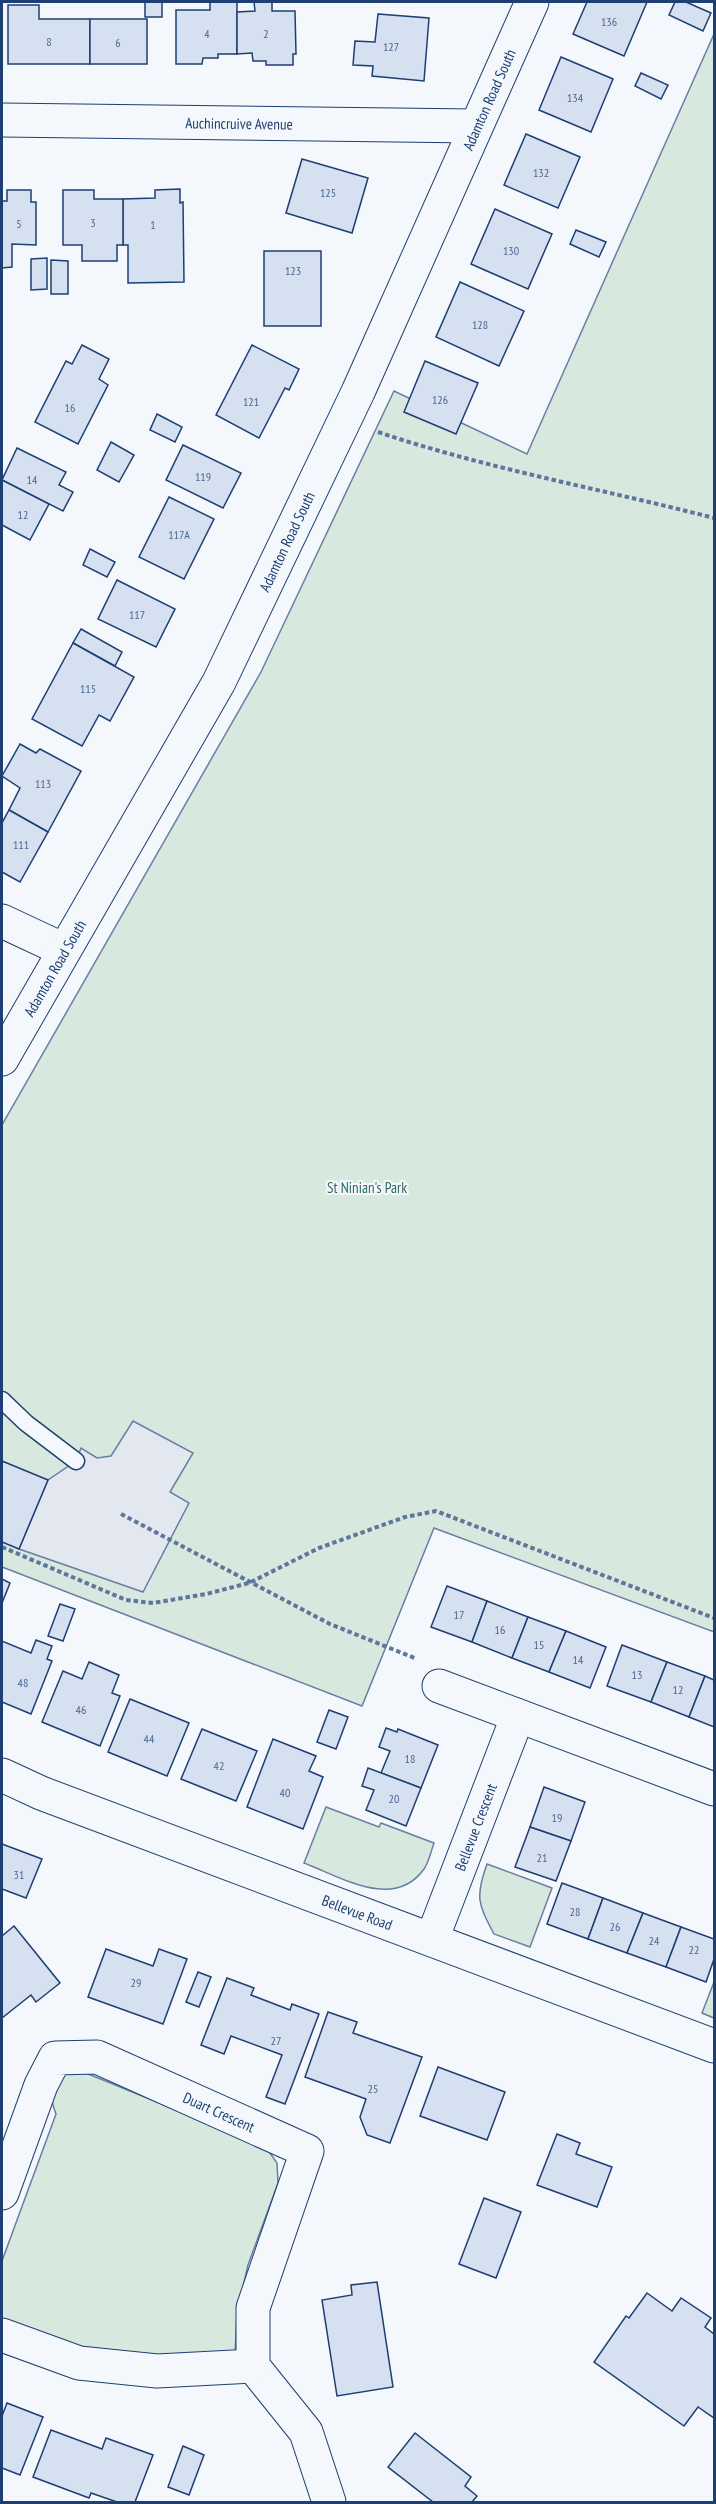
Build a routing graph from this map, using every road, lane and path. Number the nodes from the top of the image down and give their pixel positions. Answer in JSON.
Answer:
{"nodes":[{"id":1,"x":532,"y":2,"type":"edge"},
{"id":2,"x":2,"y":120,"type":"edge"},
{"id":3,"x":475,"y":126,"type":"junction"},
{"id":4,"x":344,"y":421,"type":"junction"},
{"id":5,"x":714,"y":518,"type":"edge"},
{"id":6,"x":2,"y":921,"type":"edge"},
{"id":7,"x":64,"y":950,"type":"junction"},
{"id":8,"x":2,"y":1059,"type":"edge"},
{"id":9,"x":2,"y":1400,"type":"edge"},
{"id":10,"x":76,"y":1461,"type":"dead end"},
{"id":11,"x":121,"y":1515,"type":"dead end"},
{"id":12,"x":2,"y":1547,"type":"edge"},
{"id":13,"x":249,"y":1582,"type":"junction"},
{"id":14,"x":714,"y":1618,"type":"edge"},
{"id":15,"x":439,"y":1686,"type":"joint"},
{"id":16,"x":516,"y":1715,"type":"junction"},
{"id":17,"x":2,"y":1775,"type":"edge"},
{"id":18,"x":714,"y":1789,"type":"edge"},
{"id":19,"x":432,"y":1939,"type":"junction"},
{"id":20,"x":714,"y":2046,"type":"edge"},
{"id":21,"x":2,"y":2193,"type":"edge"},
{"id":22,"x":2,"y":2335,"type":"edge"},
{"id":23,"x":253,"y":2366,"type":"junction"},
{"id":24,"x":329,"y":2502,"type":"edge"}],
"edges":[{"from":1,"to":3,"type":"street","name":"Adamton Road South"},
{"from":2,"to":3,"type":"street","name":"Auchincruive Avenue"},
{"from":3,"to":4,"type":"street","name":"Adamton Road South"},
{"from":4,"to":5,"type":"path"},
{"from":4,"to":7,"type":"street","name":"Adamton Road South"},
{"from":6,"to":7,"type":"street"},
{"from":7,"to":8,"type":"street","name":"Adamton Road South"},
{"from":9,"to":10,"type":"lane"},
{"from":11,"to":13,"type":"path"},
{"from":12,"to":13,"type":"path"},
{"from":13,"to":14,"type":"path"},
{"from":13,"to":15,"type":"path"},
{"from":15,"to":16,"type":"street"},
{"from":16,"to":18,"type":"street"},
{"from":16,"to":19,"type":"street","name":"Bellevue Crescent"},
{"from":17,"to":19,"type":"street","name":"Bellevue Road"},
{"from":19,"to":20,"type":"street","name":"Bellevue Road"},
{"from":21,"to":23,"type":"street","name":"Duart Crescent"},
{"from":22,"to":23,"type":"street"},
{"from":23,"to":24,"type":"street"}]}
